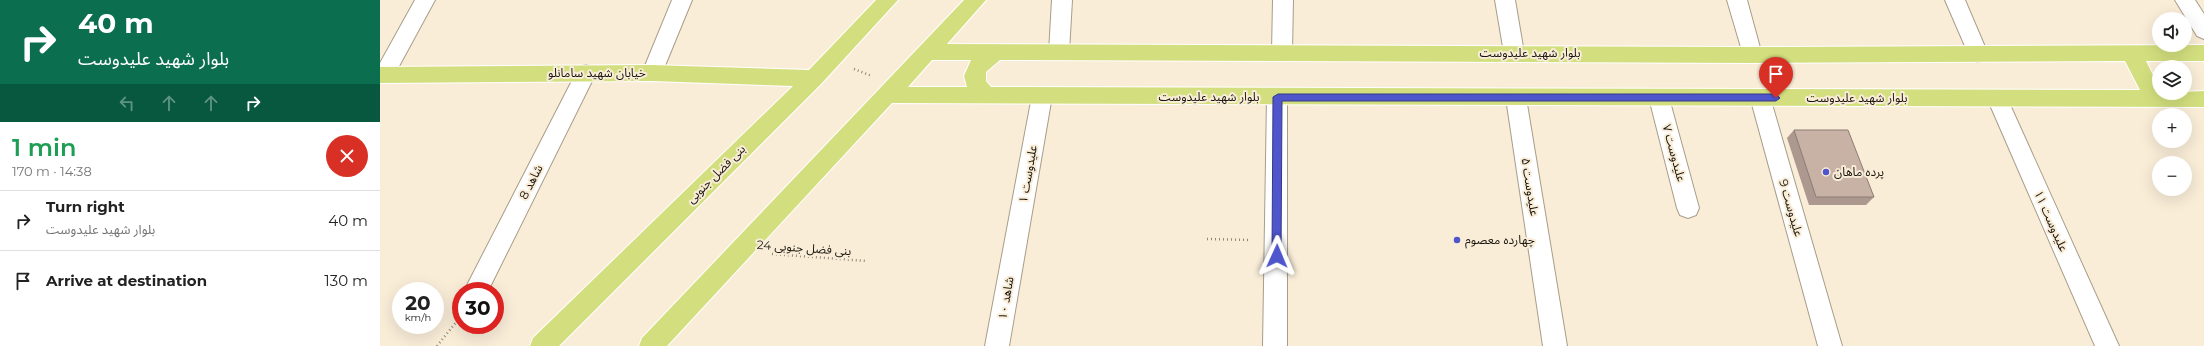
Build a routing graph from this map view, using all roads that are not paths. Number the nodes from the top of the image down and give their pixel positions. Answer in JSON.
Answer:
{"nodes":[{"id":1,"x":425,"y":0,"type":"edge"},
{"id":2,"x":682,"y":0,"type":"edge"},
{"id":3,"x":976,"y":0,"type":"edge"},
{"id":4,"x":1062,"y":0,"type":"edge"},
{"id":5,"x":1283,"y":0,"type":"edge"},
{"id":6,"x":1506,"y":0,"type":"edge"},
{"id":7,"x":1737,"y":0,"type":"edge"},
{"id":8,"x":1955,"y":0,"type":"edge"},
{"id":9,"x":2186,"y":0,"type":"edge"},
{"id":10,"x":884,"y":2,"type":"edge"},
{"id":11,"x":2204,"y":31,"type":"edge"},
{"id":12,"x":927,"y":52,"type":"junction"},
{"id":13,"x":998,"y":52,"type":"junction"},
{"id":14,"x":1059,"y":52,"type":"junction"},
{"id":15,"x":1282,"y":52,"type":"junction"},
{"id":16,"x":1514,"y":53,"type":"junction"},
{"id":17,"x":2131,"y":53,"type":"junction"},
{"id":18,"x":2204,"y":53,"type":"edge"},
{"id":19,"x":1978,"y":54,"type":"junction"},
{"id":20,"x":1752,"y":55,"type":"junction"},
{"id":21,"x":586,"y":72,"type":"junction"},
{"id":22,"x":652,"y":73,"type":"junction"},
{"id":23,"x":382,"y":75,"type":"edge"},
{"id":24,"x":814,"y":78,"type":"junction"},
{"id":25,"x":891,"y":91,"type":"junction"},
{"id":26,"x":2152,"y":93,"type":"edge"},
{"id":27,"x":986,"y":96,"type":"junction"},
{"id":28,"x":1042,"y":96,"type":"junction"},
{"id":29,"x":1278,"y":97,"type":"junction"},
{"id":30,"x":1516,"y":98,"type":"junction"},
{"id":31,"x":1660,"y":98,"type":"junction"},
{"id":32,"x":1760,"y":98,"type":"junction"},
{"id":33,"x":1997,"y":98,"type":"junction"},
{"id":34,"x":2152,"y":99,"type":"edge"},
{"id":35,"x":2192,"y":99,"type":"edge"},
{"id":36,"x":2204,"y":99,"type":"edge"},
{"id":37,"x":1688,"y":208,"type":"dead end"},
{"id":38,"x":1014,"y":251,"type":"joint"},
{"id":39,"x":481,"y":282,"type":"edge"},
{"id":40,"x":2106,"y":345,"type":"edge"},
{"id":41,"x":542,"y":346,"type":"edge"},
{"id":42,"x":651,"y":346,"type":"edge"},
{"id":43,"x":997,"y":346,"type":"edge"},
{"id":44,"x":1275,"y":346,"type":"edge"},
{"id":45,"x":1555,"y":346,"type":"edge"},
{"id":46,"x":1830,"y":346,"type":"edge"}],
"edges":[{"from":1,"to":23,"type":"street"},
{"from":2,"to":22,"type":"street"},
{"from":3,"to":12,"type":"main road"},
{"from":4,"to":14,"type":"street"},
{"from":5,"to":15,"type":"street"},
{"from":6,"to":16,"type":"street"},
{"from":7,"to":20,"type":"street"},
{"from":8,"to":19,"type":"street"},
{"from":9,"to":11,"type":"street"},
{"from":10,"to":24,"type":"main road","name":"بنی فضل جنوبی"},
{"from":12,"to":13,"type":"main road","name":"بلوار شهید علیدوست"},
{"from":12,"to":25,"type":"main road"},
{"from":13,"to":14,"type":"main road","name":"بلوار شهید علیدوست"},
{"from":13,"to":27,"type":"main road"},
{"from":14,"to":15,"type":"main road","name":"بلوار شهید علیدوست"},
{"from":15,"to":16,"type":"main road","name":"بلوار شهید علیدوست"},
{"from":16,"to":20,"type":"main road","name":"بلوار شهید علیدوست"},
{"from":17,"to":18,"type":"main road","name":"بلوار شهید علیدوست"},
{"from":17,"to":19,"type":"main road","name":"بلوار شهید علیدوست"},
{"from":17,"to":26,"type":"main road"},
{"from":19,"to":20,"type":"main road","name":"بلوار شهید علیدوست"},
{"from":21,"to":22,"type":"main road","name":"خیابان شهید سامانلو"},
{"from":21,"to":23,"type":"main road","name":"خیابان شهید سامانلو"},
{"from":21,"to":39,"type":"street","name":"شاهد 8"},
{"from":22,"to":24,"type":"main road","name":"خیابان شهید سامانلو"},
{"from":24,"to":41,"type":"main road","name":"بنی فضل جنوبی"},
{"from":25,"to":27,"type":"main road","name":"بلوار شهید علیدوست"},
{"from":25,"to":42,"type":"main road"},
{"from":27,"to":28,"type":"main road","name":"بلوار شهید علیدوست"},
{"from":28,"to":29,"type":"main road","name":"بلوار شهید علیدوست"},
{"from":28,"to":38,"type":"street","name":"علیدوست ۱"},
{"from":29,"to":30,"type":"main road","name":"بلوار شهید علیدوست"},
{"from":29,"to":44,"type":"street"},
{"from":30,"to":31,"type":"main road","name":"بلوار شهید علیدوست"},
{"from":30,"to":45,"type":"street","name":"علیدوست ۵"},
{"from":31,"to":32,"type":"main road","name":"بلوار شهید علیدوست"},
{"from":31,"to":37,"type":"street","name":"علیدوست ۷"},
{"from":32,"to":33,"type":"main road","name":"بلوار شهید علیدوست"},
{"from":32,"to":46,"type":"street","name":"علیدوست 9"},
{"from":33,"to":34,"type":"main road","name":"بلوار شهید علیدوست"},
{"from":33,"to":40,"type":"street","name":"علیدوست ۱۱"},
{"from":35,"to":36,"type":"main road","name":"بلوار شهید علیدوست"},
{"from":38,"to":43,"type":"street","name":"شاهد ۱۰"}]}
